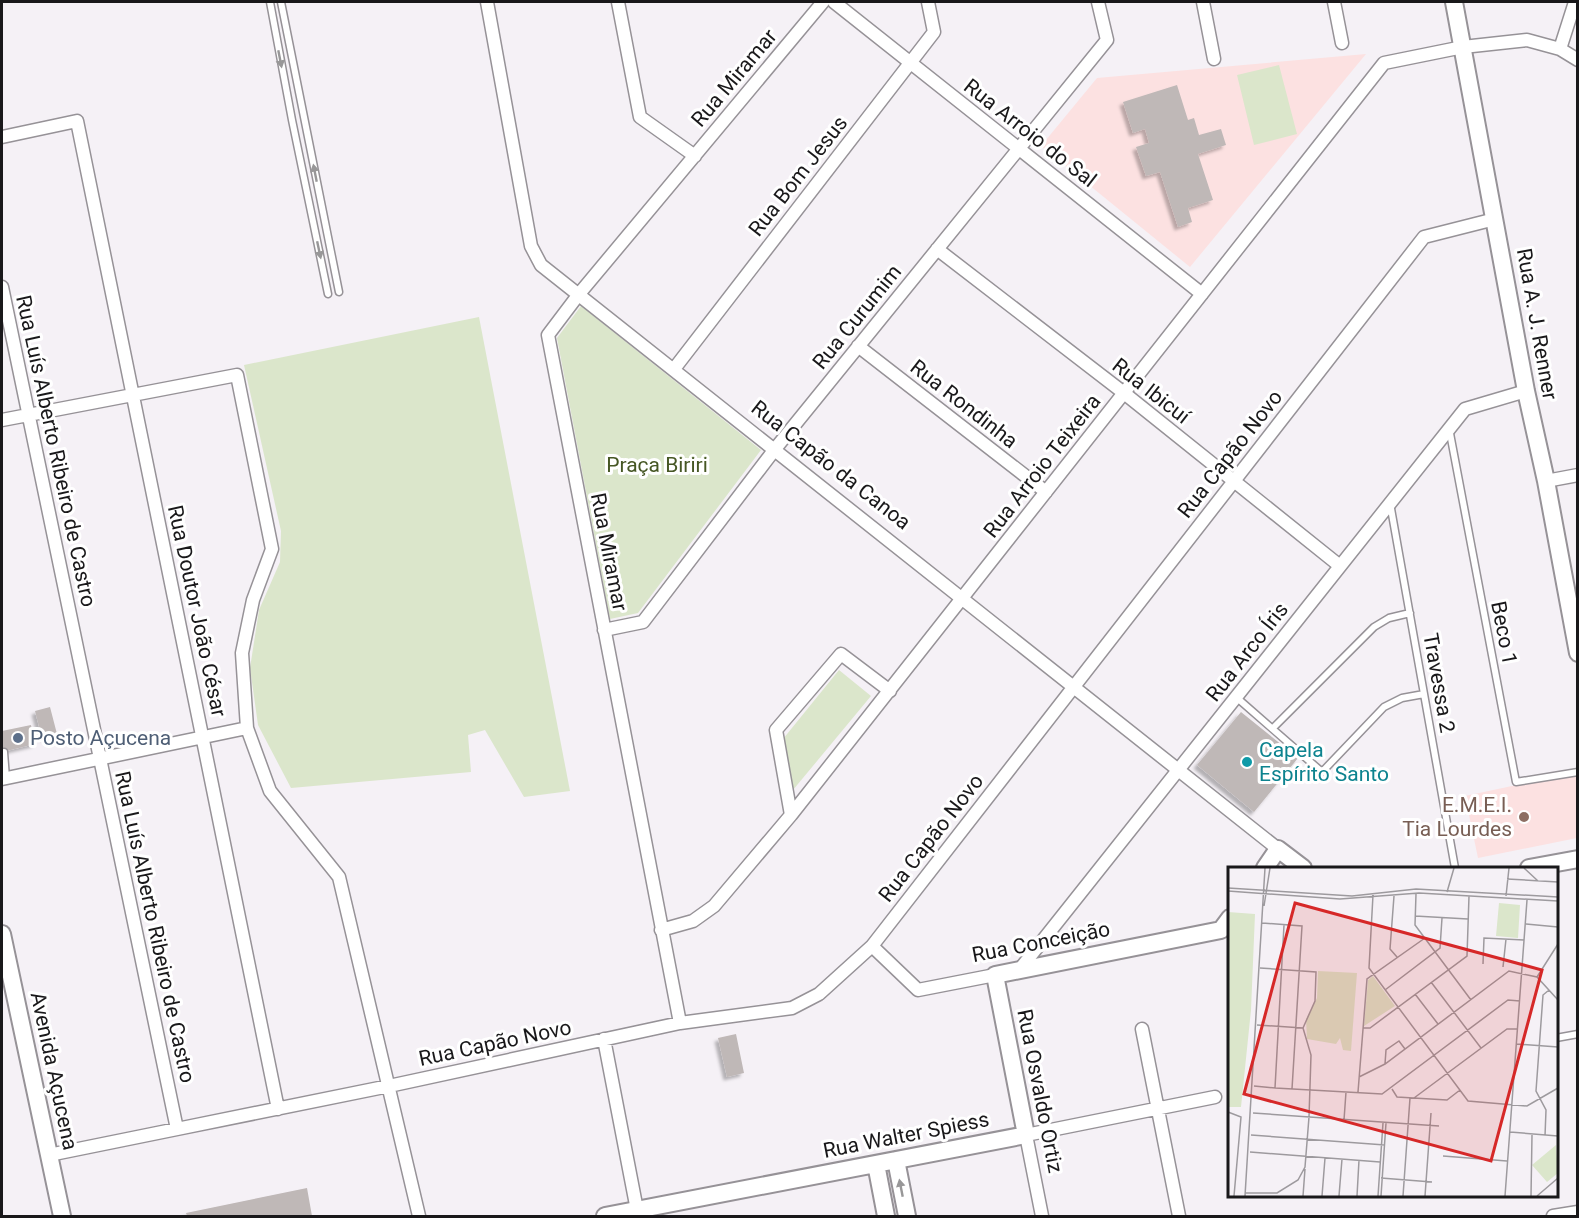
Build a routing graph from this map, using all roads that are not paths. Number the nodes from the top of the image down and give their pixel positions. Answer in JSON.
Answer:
{"nodes":[{"id":1,"x":270,"y":2,"type":"edge"},
{"id":2,"x":281,"y":2,"type":"edge"},
{"id":3,"x":487,"y":2,"type":"edge"},
{"id":4,"x":618,"y":2,"type":"edge"},
{"id":5,"x":824,"y":2,"type":"edge"},
{"id":6,"x":834,"y":2,"type":"edge"},
{"id":7,"x":928,"y":2,"type":"edge"},
{"id":8,"x":1098,"y":2,"type":"edge"},
{"id":9,"x":1203,"y":2,"type":"edge"},
{"id":10,"x":1334,"y":2,"type":"edge"},
{"id":11,"x":1454,"y":2,"type":"edge"},
{"id":12,"x":1575,"y":2,"type":"edge"},
{"id":13,"x":1342,"y":43,"type":"dead end"},
{"id":14,"x":1463,"y":47,"type":"junction"},
{"id":15,"x":1560,"y":49,"type":"junction"},
{"id":16,"x":1214,"y":59,"type":"dead end"},
{"id":17,"x":1578,"y":60,"type":"edge"},
{"id":18,"x":910,"y":63,"type":"junction"},
{"id":19,"x":2,"y":137,"type":"edge"},
{"id":20,"x":1018,"y":148,"type":"junction"},
{"id":21,"x":695,"y":156,"type":"junction"},
{"id":22,"x":1496,"y":219,"type":"junction"},
{"id":23,"x":937,"y":249,"type":"junction"},
{"id":24,"x":2,"y":287,"type":"edge"},
{"id":25,"x":339,"y":292,"type":"dead end"},
{"id":26,"x":328,"y":294,"type":"dead end"},
{"id":27,"x":579,"y":294,"type":"junction"},
{"id":28,"x":1202,"y":294,"type":"junction"},
{"id":29,"x":858,"y":346,"type":"junction"},
{"id":30,"x":674,"y":369,"type":"junction"},
{"id":31,"x":1526,"y":391,"type":"junction"},
{"id":32,"x":1124,"y":393,"type":"junction"},
{"id":33,"x":133,"y":395,"type":"junction"},
{"id":34,"x":28,"y":415,"type":"junction"},
{"id":35,"x":2,"y":420,"type":"edge"},
{"id":36,"x":1449,"y":428,"type":"junction"},
{"id":37,"x":775,"y":449,"type":"junction"},
{"id":38,"x":1578,"y":475,"type":"edge"},
{"id":39,"x":1546,"y":481,"type":"junction"},
{"id":40,"x":1234,"y":482,"type":"junction"},
{"id":41,"x":1046,"y":492,"type":"junction"},
{"id":42,"x":1390,"y":503,"type":"junction"},
{"id":43,"x":1340,"y":566,"type":"junction"},
{"id":44,"x":962,"y":598,"type":"junction"},
{"id":45,"x":1410,"y":613,"type":"junction"},
{"id":46,"x":604,"y":630,"type":"junction"},
{"id":47,"x":1578,"y":653,"type":"edge"},
{"id":48,"x":1074,"y":687,"type":"junction"},
{"id":49,"x":890,"y":691,"type":"junction"},
{"id":50,"x":1424,"y":694,"type":"junction"},
{"id":51,"x":1236,"y":697,"type":"junction"},
{"id":52,"x":247,"y":728,"type":"junction"},
{"id":53,"x":1273,"y":728,"type":"junction"},
{"id":54,"x":202,"y":737,"type":"junction"},
{"id":55,"x":4,"y":752,"type":"dead end"},
{"id":56,"x":100,"y":758,"type":"junction"},
{"id":57,"x":1178,"y":770,"type":"junction"},
{"id":58,"x":1578,"y":772,"type":"edge"},
{"id":59,"x":4,"y":778,"type":"edge"},
{"id":60,"x":791,"y":815,"type":"junction"},
{"id":61,"x":1278,"y":849,"type":"junction"},
{"id":62,"x":1578,"y":859,"type":"edge"},
{"id":63,"x":1265,"y":867,"type":"edge"},
{"id":64,"x":1302,"y":867,"type":"edge"},
{"id":65,"x":1455,"y":867,"type":"edge"},
{"id":66,"x":1534,"y":867,"type":"edge"},
{"id":67,"x":1228,"y":921,"type":"edge"},
{"id":68,"x":661,"y":930,"type":"junction"},
{"id":69,"x":2,"y":934,"type":"edge"},
{"id":70,"x":872,"y":946,"type":"junction"},
{"id":71,"x":1020,"y":969,"type":"junction"},
{"id":72,"x":994,"y":975,"type":"junction"},
{"id":73,"x":680,"y":1023,"type":"junction"},
{"id":74,"x":1142,"y":1029,"type":"dead end"},
{"id":75,"x":1578,"y":1034,"type":"edge"},
{"id":76,"x":1558,"y":1038,"type":"edge"},
{"id":77,"x":604,"y":1039,"type":"junction"},
{"id":78,"x":389,"y":1086,"type":"junction"},
{"id":79,"x":1215,"y":1097,"type":"dead end"},
{"id":80,"x":1159,"y":1108,"type":"junction"},
{"id":81,"x":278,"y":1109,"type":"junction"},
{"id":82,"x":177,"y":1129,"type":"junction"},
{"id":83,"x":1026,"y":1134,"type":"junction"},
{"id":84,"x":48,"y":1155,"type":"junction"},
{"id":85,"x":896,"y":1160,"type":"junction"},
{"id":86,"x":876,"y":1164,"type":"junction"},
{"id":87,"x":637,"y":1210,"type":"junction"},
{"id":88,"x":1578,"y":1212,"type":"edge"},
{"id":89,"x":62,"y":1216,"type":"edge"},
{"id":90,"x":419,"y":1216,"type":"edge"},
{"id":91,"x":605,"y":1216,"type":"edge"},
{"id":92,"x":886,"y":1216,"type":"edge"},
{"id":93,"x":907,"y":1216,"type":"edge"},
{"id":94,"x":1041,"y":1216,"type":"edge"},
{"id":95,"x":1179,"y":1216,"type":"edge"},
{"id":96,"x":1553,"y":1216,"type":"edge"}],
"edges":[{"from":1,"to":26,"type":"lane","one_way":true},
{"from":25,"to":2,"type":"lane","one_way":true},
{"from":3,"to":27,"type":"street","name":"Rua Capão da Canoa"},
{"from":4,"to":21,"type":"street"},
{"from":5,"to":21,"type":"street","name":"Rua Miramar"},
{"from":6,"to":18,"type":"street","name":"Rua Arroio do Sal"},
{"from":7,"to":18,"type":"street","name":"Rua Bom Jesus"},
{"from":8,"to":20,"type":"street","name":"Rua Curumim"},
{"from":9,"to":16,"type":"street"},
{"from":10,"to":13,"type":"street"},
{"from":11,"to":14,"type":"street","name":"Rua A. J. Renner"},
{"from":12,"to":15,"type":"street"},
{"from":14,"to":15,"type":"street","name":"Rua Arroio Teixeira"},
{"from":14,"to":22,"type":"street","name":"Rua A. J. Renner"},
{"from":14,"to":28,"type":"street","name":"Rua Arroio Teixeira"},
{"from":15,"to":17,"type":"street","name":"Rua Arroio Teixeira"},
{"from":18,"to":20,"type":"street","name":"Rua Arroio do Sal"},
{"from":18,"to":30,"type":"street","name":"Rua Bom Jesus"},
{"from":19,"to":33,"type":"street","name":"Rua Doutor João César"},
{"from":20,"to":23,"type":"street","name":"Rua Curumim"},
{"from":20,"to":28,"type":"street","name":"Rua Arroio do Sal"},
{"from":21,"to":27,"type":"street","name":"Rua Miramar"},
{"from":22,"to":31,"type":"street","name":"Rua A. J. Renner"},
{"from":22,"to":40,"type":"street","name":"Rua Capão Novo"},
{"from":23,"to":29,"type":"street","name":"Rua Curumim"},
{"from":23,"to":32,"type":"street","name":"Rua Ibicuí"},
{"from":24,"to":34,"type":"street","name":"Rua Luís Alberto Ribeiro de Castro"},
{"from":27,"to":30,"type":"street","name":"Rua Capão da Canoa"},
{"from":27,"to":46,"type":"street","name":"Rua Miramar"},
{"from":28,"to":32,"type":"street","name":"Rua Arroio Teixeira"},
{"from":29,"to":37,"type":"street","name":"Rua Curumim"},
{"from":29,"to":41,"type":"street","name":"Rua Rondinha"},
{"from":30,"to":37,"type":"street","name":"Rua Capão da Canoa"},
{"from":31,"to":36,"type":"street","name":"Rua Arco Íris"},
{"from":31,"to":39,"type":"street","name":"Rua A. J. Renner"},
{"from":32,"to":40,"type":"street","name":"Rua Ibicuí"},
{"from":32,"to":41,"type":"street","name":"Rua Arroio Teixeira"},
{"from":33,"to":34,"type":"street"},
{"from":33,"to":52,"type":"street"},
{"from":33,"to":54,"type":"street","name":"Rua Doutor João César"},
{"from":34,"to":35,"type":"street"},
{"from":34,"to":56,"type":"street","name":"Rua Luís Alberto Ribeiro de Castro"},
{"from":36,"to":42,"type":"street","name":"Rua Arco Íris"},
{"from":36,"to":58,"type":"lane","name":"Beco 1"},
{"from":37,"to":44,"type":"street","name":"Rua Capão da Canoa"},
{"from":37,"to":46,"type":"street","name":"Rua Curumim"},
{"from":38,"to":39,"type":"street"},
{"from":39,"to":47,"type":"street","name":"Rua A. J. Renner"},
{"from":40,"to":43,"type":"street","name":"Rua Ibicuí"},
{"from":40,"to":48,"type":"street","name":"Rua Capão Novo"},
{"from":41,"to":44,"type":"street","name":"Rua Arroio Teixeira"},
{"from":42,"to":43,"type":"street","name":"Rua Arco Íris"},
{"from":42,"to":45,"type":"lane","name":"Travessa 2"},
{"from":43,"to":51,"type":"street","name":"Rua Arco Íris"},
{"from":44,"to":48,"type":"street","name":"Rua Capão da Canoa"},
{"from":44,"to":49,"type":"street","name":"Rua Arroio Teixeira"},
{"from":45,"to":50,"type":"lane","name":"Travessa 2"},
{"from":45,"to":53,"type":"lane"},
{"from":46,"to":68,"type":"street","name":"Rua Miramar"},
{"from":48,"to":57,"type":"street","name":"Rua Capão da Canoa"},
{"from":48,"to":70,"type":"street","name":"Rua Capão Novo"},
{"from":49,"to":60,"type":"street","name":"Rua Arroio Teixeira"},
{"from":49,"to":60,"type":"street"},
{"from":50,"to":53,"type":"lane"},
{"from":50,"to":65,"type":"lane","name":"Travessa 2"},
{"from":51,"to":53,"type":"lane"},
{"from":51,"to":57,"type":"street","name":"Rua Arco Íris"},
{"from":52,"to":54,"type":"street"},
{"from":52,"to":78,"type":"street"},
{"from":54,"to":56,"type":"street"},
{"from":54,"to":81,"type":"street","name":"Rua Doutor João César"},
{"from":55,"to":59,"type":"lane"},
{"from":56,"to":59,"type":"street"},
{"from":56,"to":82,"type":"street","name":"Rua Luís Alberto Ribeiro de Castro"},
{"from":57,"to":61,"type":"street","name":"Rua Capão da Canoa"},
{"from":57,"to":71,"type":"street","name":"Rua Arco Íris"},
{"from":60,"to":68,"type":"street","name":"Rua Arroio Teixeira"},
{"from":61,"to":63,"type":"street"},
{"from":61,"to":64,"type":"street","name":"Rua Capão da Canoa"},
{"from":62,"to":66,"type":"street"},
{"from":67,"to":71,"type":"street","name":"Rua Conceição"},
{"from":68,"to":73,"type":"street","name":"Rua Miramar"},
{"from":69,"to":84,"type":"street","name":"Avenida Açucena"},
{"from":70,"to":72,"type":"street","name":"Rua Conceição"},
{"from":70,"to":73,"type":"street","name":"Rua Capão Novo"},
{"from":71,"to":72,"type":"street","name":"Rua Conceição"},
{"from":72,"to":83,"type":"street","name":"Rua Osvaldo Ortiz"},
{"from":73,"to":77,"type":"street","name":"Rua Capão Novo"},
{"from":74,"to":80,"type":"street"},
{"from":75,"to":76,"type":"lane"},
{"from":77,"to":78,"type":"street","name":"Rua Capão Novo"},
{"from":77,"to":87,"type":"street"},
{"from":78,"to":81,"type":"street","name":"Rua Capão Novo"},
{"from":78,"to":90,"type":"street"},
{"from":79,"to":80,"type":"street","name":"Rua Walter Spiess"},
{"from":80,"to":83,"type":"street","name":"Rua Walter Spiess"},
{"from":80,"to":95,"type":"street"},
{"from":81,"to":82,"type":"street","name":"Rua Capão Novo"},
{"from":82,"to":84,"type":"street"},
{"from":83,"to":85,"type":"street","name":"Rua Walter Spiess"},
{"from":83,"to":94,"type":"street","name":"Rua Osvaldo Ortiz"},
{"from":84,"to":89,"type":"street","name":"Avenida Açucena"},
{"from":85,"to":86,"type":"street","name":"Rua Walter Spiess"},
{"from":93,"to":85,"type":"street","one_way":true},
{"from":86,"to":87,"type":"street","name":"Rua Walter Spiess"},
{"from":86,"to":92,"type":"street"},
{"from":87,"to":91,"type":"street","name":"Rua Walter Spiess"},
{"from":88,"to":96,"type":"street"}]}
